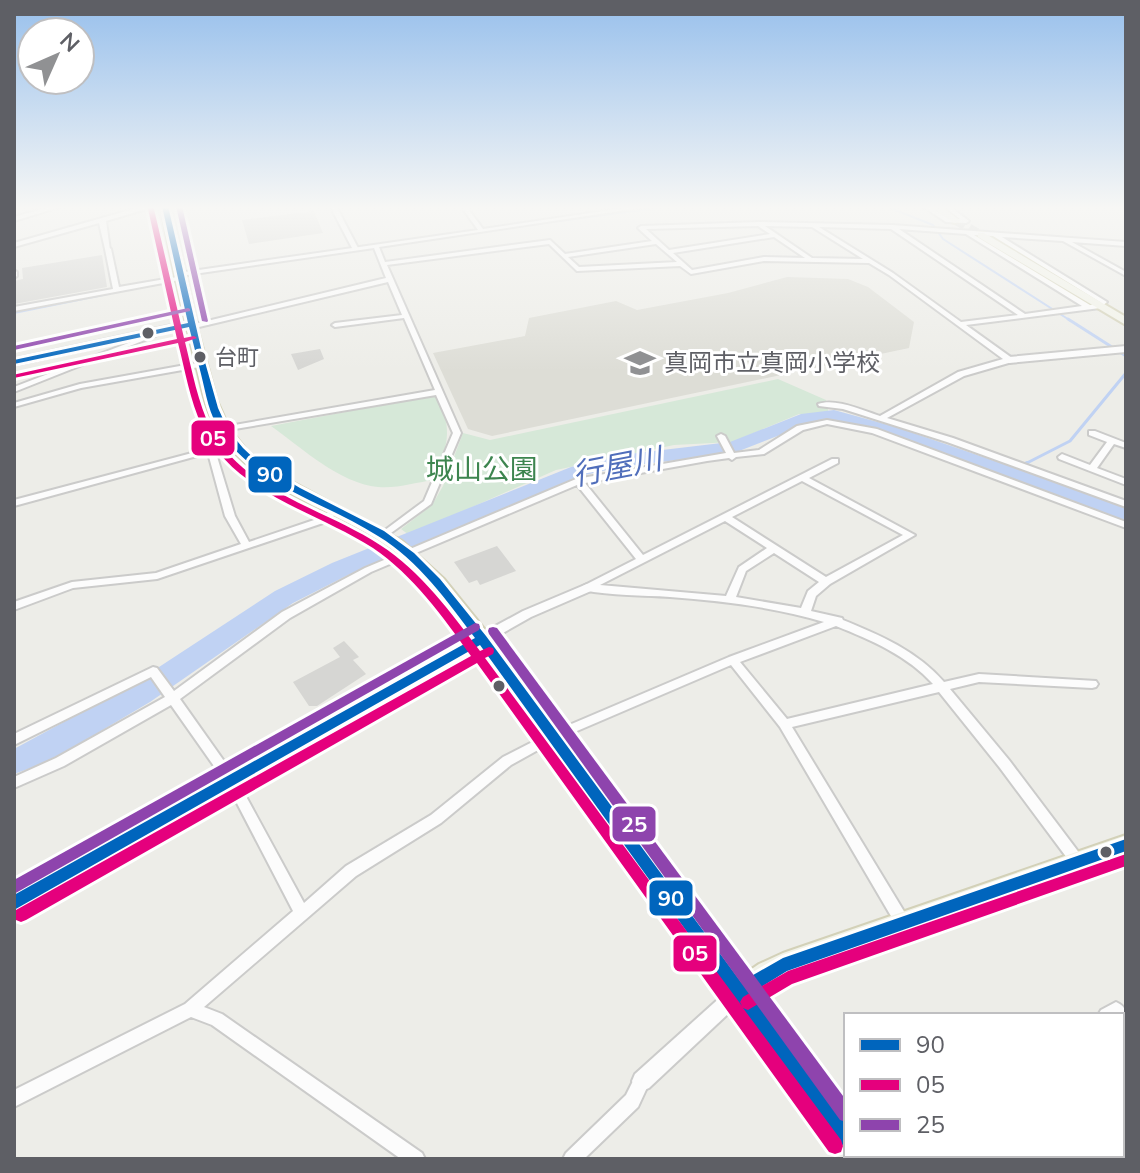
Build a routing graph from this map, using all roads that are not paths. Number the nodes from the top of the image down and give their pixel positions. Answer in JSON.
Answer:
{"nodes":[{"id":1,"x":110,"y":261,"type":"edge"},
{"id":2,"x":175,"y":261,"type":"edge"},
{"id":3,"x":277,"y":261,"type":"edge"},
{"id":4,"x":382,"y":261,"type":"edge"},
{"id":5,"x":409,"y":261,"type":"edge"},
{"id":6,"x":569,"y":261,"type":"edge"},
{"id":7,"x":678,"y":261,"type":"edge"},
{"id":8,"x":754,"y":261,"type":"edge"},
{"id":9,"x":866,"y":261,"type":"edge"},
{"id":10,"x":871,"y":261,"type":"joint"},
{"id":11,"x":942,"y":261,"type":"edge"},
{"id":12,"x":1017,"y":261,"type":"edge"},
{"id":13,"x":1022,"y":261,"type":"edge"},
{"id":14,"x":1039,"y":261,"type":"edge"},
{"id":15,"x":1102,"y":261,"type":"edge"},
{"id":16,"x":384,"y":264,"type":"junction"},
{"id":17,"x":682,"y":264,"type":"junction"},
{"id":18,"x":1126,"y":274,"type":"edge"},
{"id":19,"x":178,"y":277,"type":"junction"},
{"id":20,"x":391,"y":279,"type":"junction"},
{"id":21,"x":116,"y":289,"type":"junction"},
{"id":22,"x":1094,"y":306,"type":"junction"},
{"id":23,"x":14,"y":309,"type":"edge"},
{"id":24,"x":1023,"y":315,"type":"junction"},
{"id":25,"x":407,"y":316,"type":"junction"},
{"id":26,"x":1126,"y":322,"type":"edge"},
{"id":27,"x":191,"y":324,"type":"junction"},
{"id":28,"x":960,"y":324,"type":"junction"},
{"id":29,"x":335,"y":325,"type":"dead end"},
{"id":30,"x":172,"y":328,"type":"junction"},
{"id":31,"x":1126,"y":349,"type":"edge"},
{"id":32,"x":1009,"y":360,"type":"junction"},
{"id":33,"x":14,"y":362,"type":"edge"},
{"id":34,"x":202,"y":364,"type":"junction"},
{"id":35,"x":14,"y":390,"type":"edge"},
{"id":36,"x":439,"y":392,"type":"junction"},
{"id":37,"x":822,"y":404,"type":"dead end"},
{"id":38,"x":14,"y":405,"type":"edge"},
{"id":39,"x":881,"y":418,"type":"junction"},
{"id":40,"x":223,"y":429,"type":"junction"},
{"id":41,"x":1092,"y":433,"type":"dead end"},
{"id":42,"x":721,"y":436,"type":"dead end"},
{"id":43,"x":950,"y":440,"type":"junction"},
{"id":44,"x":1112,"y":441,"type":"junction"},
{"id":45,"x":1126,"y":446,"type":"edge"},
{"id":46,"x":936,"y":452,"type":"junction"},
{"id":47,"x":732,"y":457,"type":"junction"},
{"id":48,"x":1062,"y":457,"type":"dead end"},
{"id":49,"x":835,"y":461,"type":"dead end"},
{"id":50,"x":1092,"y":468,"type":"junction"},
{"id":51,"x":801,"y":477,"type":"junction"},
{"id":52,"x":579,"y":481,"type":"junction"},
{"id":53,"x":1126,"y":482,"type":"edge"},
{"id":54,"x":14,"y":503,"type":"edge"},
{"id":55,"x":1126,"y":504,"type":"edge"},
{"id":56,"x":334,"y":511,"type":"junction"},
{"id":57,"x":727,"y":518,"type":"junction"},
{"id":58,"x":1126,"y":525,"type":"edge"},
{"id":59,"x":398,"y":545,"type":"junction"},
{"id":60,"x":247,"y":546,"type":"junction"},
{"id":61,"x":774,"y":548,"type":"junction"},
{"id":62,"x":642,"y":560,"type":"junction"},
{"id":63,"x":826,"y":582,"type":"junction"},
{"id":64,"x":587,"y":588,"type":"junction"},
{"id":65,"x":730,"y":599,"type":"junction"},
{"id":66,"x":14,"y":606,"type":"edge"},
{"id":67,"x":805,"y":612,"type":"junction"},
{"id":68,"x":838,"y":621,"type":"junction"},
{"id":69,"x":482,"y":639,"type":"junction"},
{"id":70,"x":733,"y":660,"type":"junction"},
{"id":71,"x":1092,"y":684,"type":"dead end"},
{"id":72,"x":940,"y":686,"type":"junction"},
{"id":73,"x":171,"y":696,"type":"junction"},
{"id":74,"x":784,"y":724,"type":"junction"},
{"id":75,"x":552,"y":737,"type":"junction"},
{"id":76,"x":14,"y":740,"type":"edge"},
{"id":77,"x":232,"y":782,"type":"junction"},
{"id":78,"x":14,"y":783,"type":"edge"},
{"id":79,"x":1126,"y":845,"type":"edge"},
{"id":80,"x":1078,"y":862,"type":"junction"},
{"id":81,"x":14,"y":903,"type":"edge"},
{"id":82,"x":301,"y":912,"type":"junction"},
{"id":83,"x":904,"y":923,"type":"junction"},
{"id":84,"x":740,"y":991,"type":"junction"},
{"id":85,"x":190,"y":1009,"type":"junction"},
{"id":86,"x":642,"y":1081,"type":"joint"},
{"id":87,"x":14,"y":1099,"type":"edge"},
{"id":88,"x":844,"y":1135,"type":"edge"},
{"id":89,"x":416,"y":1159,"type":"edge"},
{"id":90,"x":572,"y":1159,"type":"edge"}],
"edges":[{"from":1,"to":21,"type":"street"},
{"from":2,"to":19,"type":"main road"},
{"from":3,"to":19,"type":"street"},
{"from":4,"to":16,"type":"street"},
{"from":5,"to":16,"type":"street"},
{"from":6,"to":17,"type":"street"},
{"from":7,"to":17,"type":"street"},
{"from":8,"to":17,"type":"street"},
{"from":9,"to":10,"type":"street"},
{"from":10,"to":28,"type":"street"},
{"from":11,"to":24,"type":"street"},
{"from":12,"to":22,"type":"street"},
{"from":13,"to":22,"type":"main road"},
{"from":14,"to":22,"type":"street"},
{"from":15,"to":18,"type":"street"},
{"from":16,"to":20,"type":"street"},
{"from":19,"to":21,"type":"street"},
{"from":19,"to":27,"type":"main road"},
{"from":20,"to":25,"type":"street"},
{"from":20,"to":27,"type":"street"},
{"from":21,"to":23,"type":"street"},
{"from":22,"to":24,"type":"street"},
{"from":22,"to":26,"type":"main road"},
{"from":24,"to":28,"type":"street"},
{"from":25,"to":29,"type":"street"},
{"from":25,"to":36,"type":"street"},
{"from":27,"to":30,"type":"main road"},
{"from":27,"to":34,"type":"main road"},
{"from":28,"to":32,"type":"street"},
{"from":30,"to":33,"type":"main road"},
{"from":30,"to":35,"type":"street"},
{"from":31,"to":32,"type":"street"},
{"from":32,"to":39,"type":"street"},
{"from":34,"to":38,"type":"street"},
{"from":34,"to":40,"type":"main road"},
{"from":36,"to":40,"type":"street"},
{"from":36,"to":59,"type":"street"},
{"from":37,"to":39,"type":"street"},
{"from":39,"to":43,"type":"street"},
{"from":40,"to":56,"type":"main road"},
{"from":41,"to":44,"type":"street"},
{"from":42,"to":47,"type":"street"},
{"from":43,"to":46,"type":"street"},
{"from":43,"to":55,"type":"street"},
{"from":44,"to":45,"type":"street"},
{"from":44,"to":50,"type":"street"},
{"from":46,"to":47,"type":"street"},
{"from":46,"to":58,"type":"street"},
{"from":47,"to":52,"type":"street"},
{"from":48,"to":50,"type":"street"},
{"from":49,"to":51,"type":"street"},
{"from":50,"to":53,"type":"street"},
{"from":51,"to":57,"type":"street"},
{"from":51,"to":63,"type":"street"},
{"from":52,"to":59,"type":"street"},
{"from":52,"to":62,"type":"street"},
{"from":54,"to":60,"type":"street"},
{"from":56,"to":59,"type":"main road"},
{"from":56,"to":60,"type":"street"},
{"from":57,"to":61,"type":"street"},
{"from":57,"to":62,"type":"street"},
{"from":59,"to":69,"type":"main road"},
{"from":59,"to":73,"type":"street"},
{"from":60,"to":66,"type":"street"},
{"from":61,"to":63,"type":"street"},
{"from":61,"to":65,"type":"street"},
{"from":62,"to":64,"type":"street"},
{"from":63,"to":67,"type":"street"},
{"from":64,"to":65,"type":"street"},
{"from":64,"to":69,"type":"street"},
{"from":65,"to":67,"type":"street"},
{"from":67,"to":68,"type":"street"},
{"from":68,"to":70,"type":"street"},
{"from":68,"to":72,"type":"street"},
{"from":69,"to":75,"type":"main road"},
{"from":69,"to":77,"type":"main road"},
{"from":70,"to":74,"type":"street"},
{"from":70,"to":75,"type":"street"},
{"from":71,"to":72,"type":"street"},
{"from":72,"to":74,"type":"street"},
{"from":72,"to":80,"type":"street"},
{"from":73,"to":76,"type":"street"},
{"from":73,"to":77,"type":"street"},
{"from":73,"to":78,"type":"street"},
{"from":74,"to":83,"type":"street"},
{"from":75,"to":82,"type":"street"},
{"from":75,"to":84,"type":"main road"},
{"from":77,"to":81,"type":"main road"},
{"from":77,"to":82,"type":"street"},
{"from":79,"to":80,"type":"main road"},
{"from":80,"to":83,"type":"main road"},
{"from":82,"to":85,"type":"street"},
{"from":83,"to":84,"type":"main road"},
{"from":84,"to":86,"type":"street"},
{"from":84,"to":88,"type":"main road"},
{"from":85,"to":87,"type":"street"},
{"from":85,"to":89,"type":"street"},
{"from":86,"to":90,"type":"street"}]}
